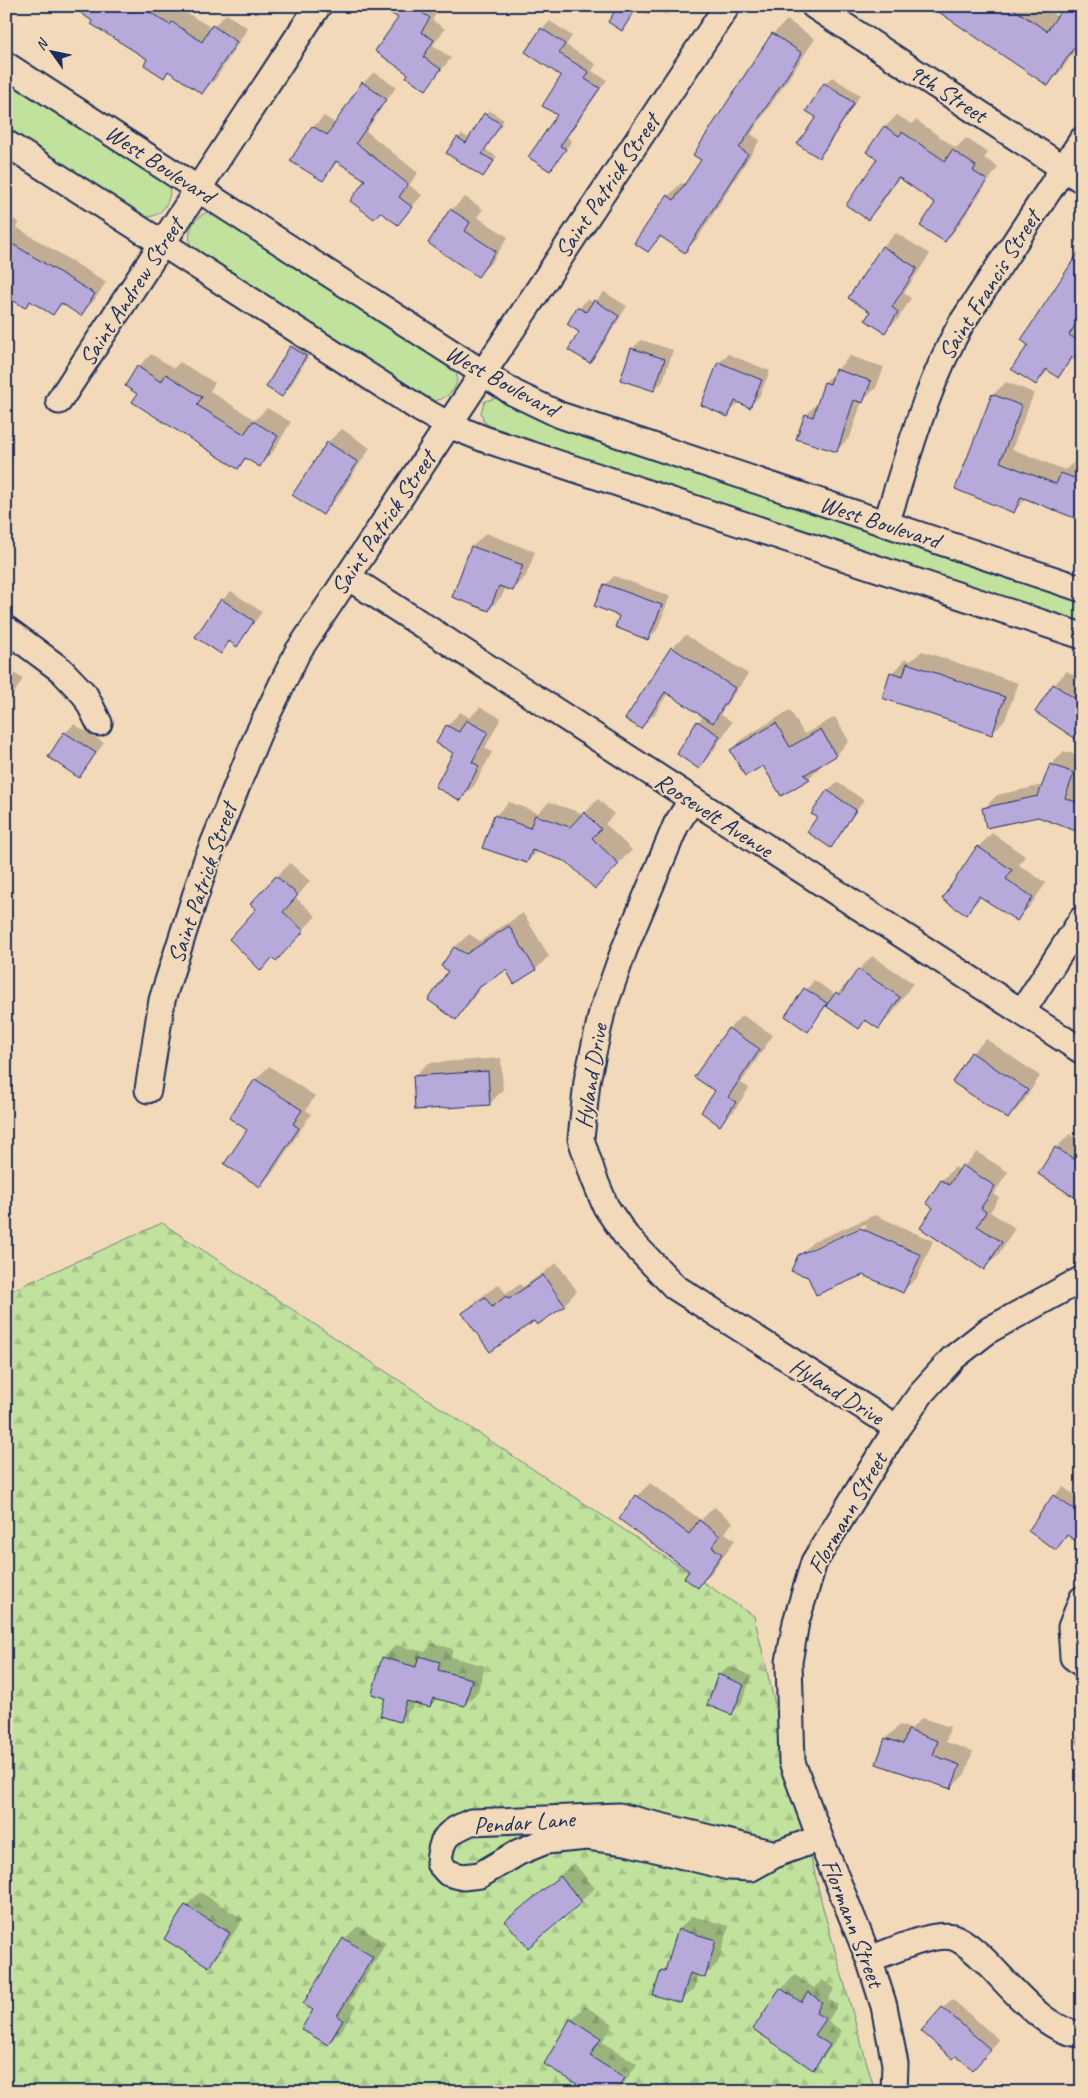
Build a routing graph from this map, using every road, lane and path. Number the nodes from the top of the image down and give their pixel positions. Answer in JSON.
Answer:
{"nodes":[{"id":1,"x":318,"y":6,"type":"edge"},
{"id":2,"x":726,"y":6,"type":"edge"},
{"id":3,"x":814,"y":6,"type":"edge"},
{"id":4,"x":6,"y":65,"type":"edge"},
{"id":5,"x":1082,"y":140,"type":"edge"},
{"id":6,"x":6,"y":143,"type":"edge"},
{"id":7,"x":1073,"y":174,"type":"edge"},
{"id":8,"x":199,"y":188,"type":"junction"},
{"id":9,"x":162,"y":244,"type":"junction"},
{"id":10,"x":482,"y":374,"type":"junction"},
{"id":11,"x":59,"y":401,"type":"dead end"},
{"id":12,"x":449,"y":425,"type":"junction"},
{"id":13,"x":886,"y":524,"type":"junction"},
{"id":14,"x":348,"y":577,"type":"junction"},
{"id":15,"x":1082,"y":589,"type":"edge"},
{"id":16,"x":6,"y":629,"type":"edge"},
{"id":17,"x":1082,"y":636,"type":"edge"},
{"id":18,"x":99,"y":723,"type":"dead end"},
{"id":19,"x":691,"y":801,"type":"junction"},
{"id":20,"x":1082,"y":919,"type":"edge"},
{"id":21,"x":1022,"y":1012,"type":"junction"},
{"id":22,"x":1082,"y":1051,"type":"edge"},
{"id":23,"x":148,"y":1090,"type":"dead end"},
{"id":24,"x":1082,"y":1279,"type":"edge"},
{"id":25,"x":897,"y":1428,"type":"junction"},
{"id":26,"x":1082,"y":1599,"type":"edge"},
{"id":27,"x":1082,"y":1664,"type":"edge"},
{"id":28,"x":820,"y":1838,"type":"junction"},
{"id":29,"x":776,"y":1854,"type":"junction"},
{"id":30,"x":870,"y":1959,"type":"junction"},
{"id":31,"x":1082,"y":2034,"type":"edge"},
{"id":32,"x":894,"y":2092,"type":"edge"}],
"edges":[{"from":1,"to":8,"type":"street","name":"Saint Andrew Street"},
{"from":2,"to":10,"type":"street","name":"Saint Patrick Street"},
{"from":3,"to":7,"type":"street","name":"9th Street"},
{"from":4,"to":8,"type":"street","name":"West Boulevard"},
{"from":5,"to":7,"type":"street","name":"Saint Francis Street"},
{"from":6,"to":9,"type":"street","name":"West Boulevard"},
{"from":7,"to":13,"type":"street","name":"Saint Francis Street"},
{"from":8,"to":9,"type":"street","name":"Saint Andrew Street"},
{"from":8,"to":10,"type":"street","name":"West Boulevard"},
{"from":9,"to":11,"type":"street","name":"Saint Andrew Street"},
{"from":9,"to":12,"type":"street","name":"West Boulevard"},
{"from":10,"to":12,"type":"street","name":"Saint Patrick Street"},
{"from":10,"to":13,"type":"street","name":"West Boulevard"},
{"from":12,"to":14,"type":"street","name":"Saint Patrick Street"},
{"from":12,"to":17,"type":"street","name":"West Boulevard"},
{"from":13,"to":15,"type":"street","name":"West Boulevard"},
{"from":14,"to":19,"type":"street","name":"Roosevelt Avenue"},
{"from":14,"to":23,"type":"street","name":"Saint Patrick Street"},
{"from":16,"to":18,"type":"street"},
{"from":19,"to":21,"type":"street","name":"Roosevelt Avenue"},
{"from":19,"to":25,"type":"street","name":"Hyland Drive"},
{"from":20,"to":21,"type":"street"},
{"from":21,"to":22,"type":"street","name":"Roosevelt Avenue"},
{"from":24,"to":25,"type":"street","name":"Flormann Street"},
{"from":25,"to":28,"type":"street","name":"Flormann Street"},
{"from":26,"to":27,"type":"street"},
{"from":28,"to":29,"type":"street","name":"Pendar Lane"},
{"from":28,"to":30,"type":"street","name":"Flormann Street"},
{"from":29,"to":29,"type":"street","name":"Pendar Lane"},
{"from":30,"to":31,"type":"street"},
{"from":30,"to":32,"type":"street","name":"Flormann Street"}]}
